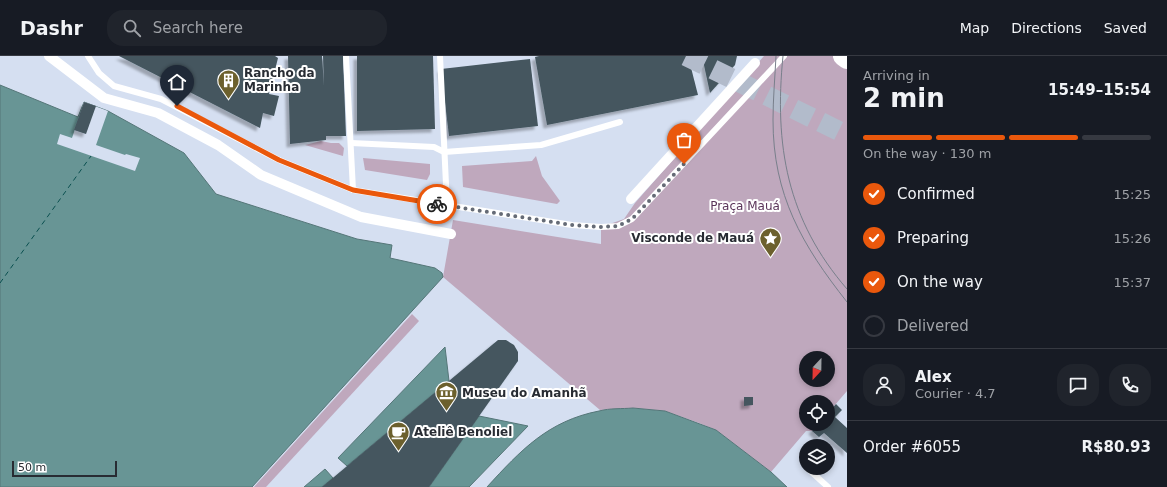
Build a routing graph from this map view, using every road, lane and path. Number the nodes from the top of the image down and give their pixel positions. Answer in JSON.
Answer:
{"nodes":[{"id":1,"x":49,"y":56,"type":"edge"},
{"id":2,"x":88,"y":56,"type":"edge"},
{"id":3,"x":346,"y":56,"type":"edge"},
{"id":4,"x":440,"y":56,"type":"edge"},
{"id":5,"x":784,"y":56,"type":"edge"},
{"id":6,"x":843,"y":56,"type":"edge"},
{"id":7,"x":847,"y":59,"type":"edge"},
{"id":8,"x":755,"y":62,"type":"dead end"},
{"id":9,"x":620,"y":122,"type":"dead end"},
{"id":10,"x":352,"y":143,"type":"junction"},
{"id":11,"x":444,"y":152,"type":"junction"},
{"id":12,"x":353,"y":190,"type":"junction"},
{"id":13,"x":631,"y":199,"type":"dead end"},
{"id":14,"x":447,"y":206,"type":"junction"},
{"id":15,"x":451,"y":234,"type":"dead end"},
{"id":16,"x":815,"y":475,"type":"edge"},
{"id":17,"x":828,"y":487,"type":"edge"}],
"edges":[{"from":1,"to":15,"type":"street"},
{"from":2,"to":12,"type":"lane"},
{"from":3,"to":10,"type":"lane"},
{"from":4,"to":11,"type":"lane"},
{"from":5,"to":14,"type":"lane"},
{"from":6,"to":7,"type":"main road"},
{"from":8,"to":13,"type":"street"},
{"from":9,"to":11,"type":"lane"},
{"from":10,"to":11,"type":"lane"},
{"from":10,"to":12,"type":"lane"},
{"from":11,"to":14,"type":"lane"},
{"from":12,"to":14,"type":"lane"},
{"from":16,"to":17,"type":"lane"}]}
